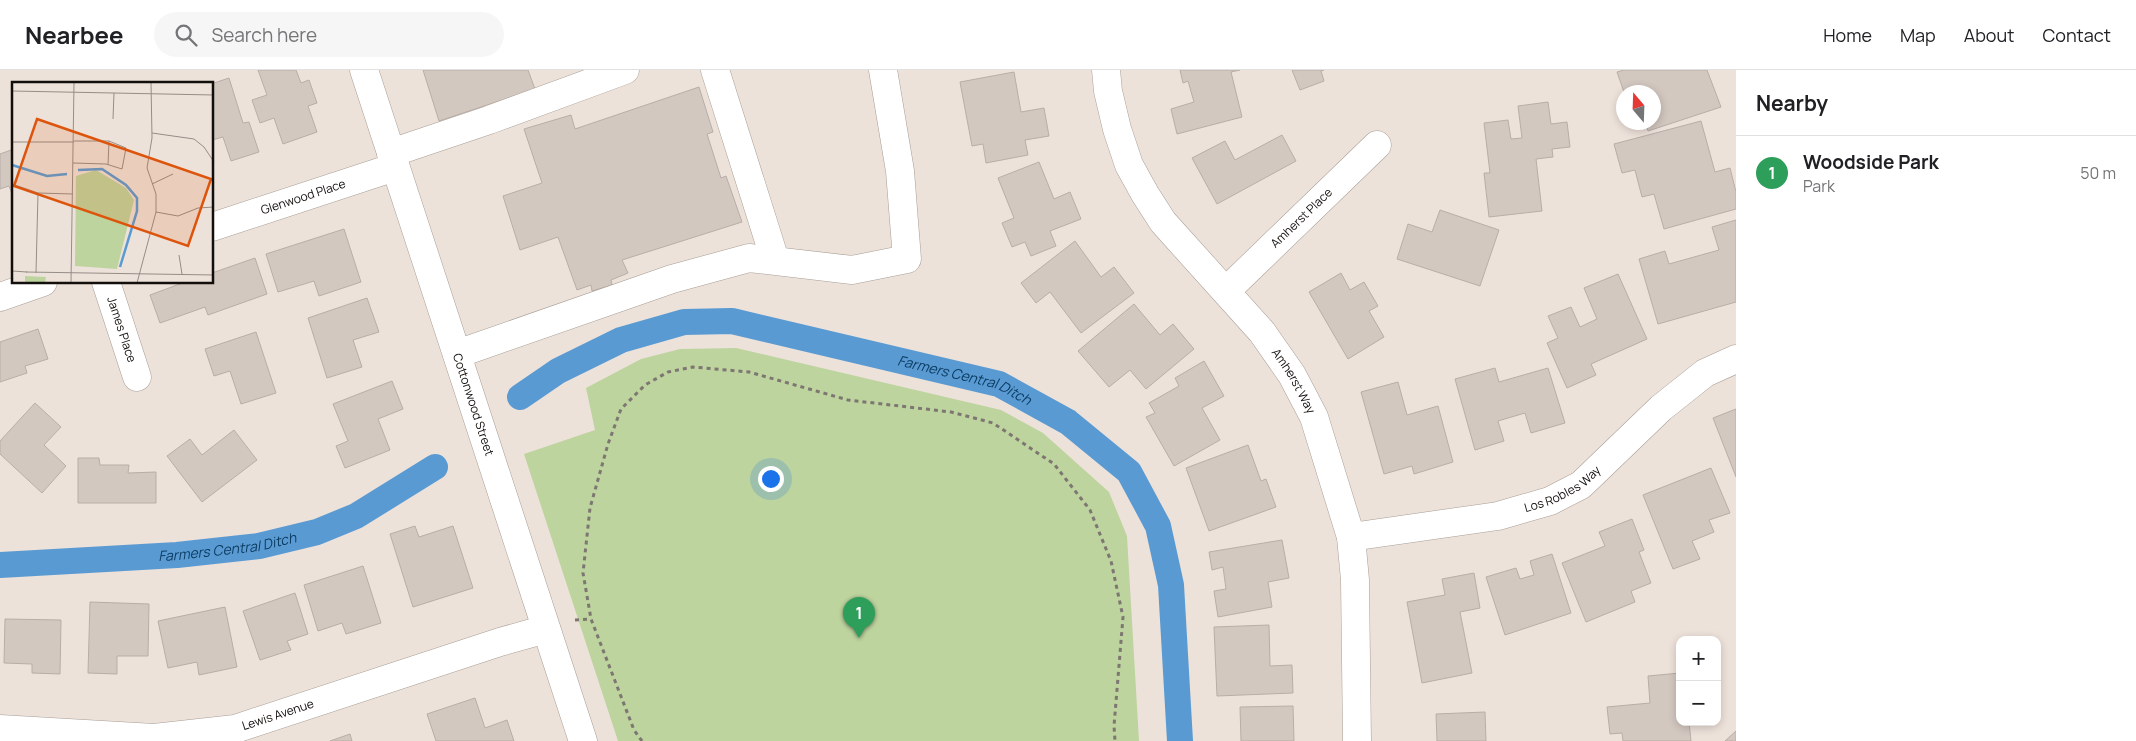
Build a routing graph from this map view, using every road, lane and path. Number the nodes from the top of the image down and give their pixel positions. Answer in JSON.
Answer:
{"nodes":[{"id":1,"x":364,"y":70,"type":"edge"},
{"id":2,"x":625,"y":70,"type":"edge"},
{"id":3,"x":715,"y":70,"type":"edge"},
{"id":4,"x":883,"y":70,"type":"edge"},
{"id":5,"x":1106,"y":70,"type":"edge"},
{"id":6,"x":1376,"y":145,"type":"dead end"},
{"id":7,"x":393,"y":160,"type":"junction"},
{"id":8,"x":214,"y":226,"type":"edge"},
{"id":9,"x":775,"y":260,"type":"junction"},
{"id":10,"x":37,"y":284,"type":"edge"},
{"id":11,"x":107,"y":284,"type":"edge"},
{"id":12,"x":1226,"y":291,"type":"junction"},
{"id":13,"x":0,"y":297,"type":"edge"},
{"id":14,"x":457,"y":354,"type":"junction"},
{"id":15,"x":1736,"y":359,"type":"edge"},
{"id":16,"x":137,"y":377,"type":"dead end"},
{"id":17,"x":1351,"y":537,"type":"junction"},
{"id":18,"x":591,"y":619,"type":"junction"},
{"id":19,"x":575,"y":620,"type":"dead end"},
{"id":20,"x":546,"y":629,"type":"junction"},
{"id":21,"x":0,"y":729,"type":"edge"},
{"id":22,"x":237,"y":735,"type":"edge"},
{"id":23,"x":582,"y":741,"type":"edge"},
{"id":24,"x":642,"y":741,"type":"edge"},
{"id":25,"x":1115,"y":741,"type":"edge"},
{"id":26,"x":1357,"y":741,"type":"edge"}],
"edges":[{"from":1,"to":7,"type":"street","name":"Cottonwood Street"},
{"from":2,"to":7,"type":"street","name":"Glenwood Place"},
{"from":3,"to":9,"type":"street"},
{"from":4,"to":9,"type":"street"},
{"from":5,"to":12,"type":"street","name":"Amherst Way"},
{"from":6,"to":12,"type":"street","name":"Amherst Place"},
{"from":7,"to":8,"type":"street","name":"Glenwood Place"},
{"from":7,"to":14,"type":"street","name":"Cottonwood Street"},
{"from":9,"to":14,"type":"street"},
{"from":10,"to":13,"type":"street"},
{"from":11,"to":16,"type":"street","name":"James Place"},
{"from":12,"to":17,"type":"street","name":"Amherst Way"},
{"from":14,"to":20,"type":"street","name":"Cottonwood Street"},
{"from":15,"to":17,"type":"street","name":"Los Robles Way"},
{"from":17,"to":26,"type":"street","name":"Amherst Way"},
{"from":18,"to":19,"type":"path"},
{"from":18,"to":24,"type":"path"},
{"from":18,"to":25,"type":"path"},
{"from":20,"to":22,"type":"street","name":"Lewis Avenue"},
{"from":20,"to":23,"type":"street","name":"Cottonwood Street"},
{"from":21,"to":22,"type":"street","name":"Lewis Avenue"}]}
